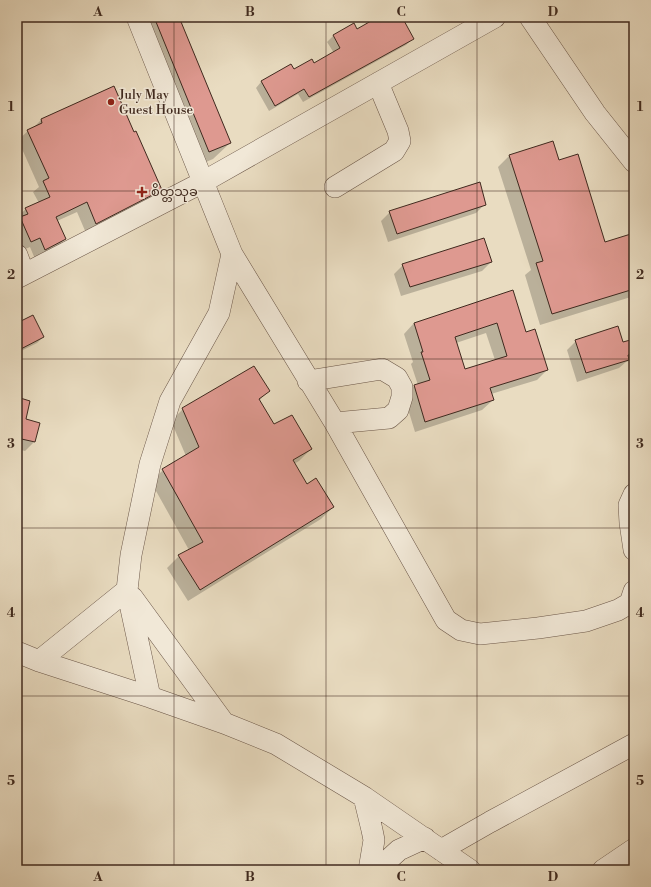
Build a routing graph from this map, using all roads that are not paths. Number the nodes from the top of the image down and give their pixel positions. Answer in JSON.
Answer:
{"nodes":[{"id":1,"x":137,"y":17,"type":"edge"},
{"id":2,"x":495,"y":17,"type":"edge"},
{"id":3,"x":530,"y":17,"type":"edge"},
{"id":4,"x":378,"y":83,"type":"junction"},
{"id":5,"x":634,"y":162,"type":"edge"},
{"id":6,"x":203,"y":182,"type":"junction"},
{"id":7,"x":335,"y":187,"type":"dead end"},
{"id":8,"x":232,"y":254,"type":"junction"},
{"id":9,"x":19,"y":269,"type":"edge"},
{"id":10,"x":308,"y":381,"type":"junction"},
{"id":11,"x":335,"y":423,"type":"junction"},
{"id":12,"x":634,"y":494,"type":"edge"},
{"id":13,"x":634,"y":550,"type":"edge"},
{"id":14,"x":127,"y":590,"type":"junction"},
{"id":15,"x":634,"y":591,"type":"edge"},
{"id":16,"x":17,"y":652,"type":"edge"},
{"id":17,"x":39,"y":661,"type":"junction"},
{"id":18,"x":150,"y":697,"type":"junction"},
{"id":19,"x":224,"y":723,"type":"junction"},
{"id":20,"x":634,"y":744,"type":"edge"},
{"id":21,"x":364,"y":797,"type":"junction"},
{"id":22,"x":433,"y":844,"type":"junction"},
{"id":23,"x":634,"y":849,"type":"edge"},
{"id":24,"x":370,"y":870,"type":"edge"},
{"id":25,"x":377,"y":870,"type":"edge"},
{"id":26,"x":470,"y":870,"type":"edge"},
{"id":27,"x":603,"y":870,"type":"edge"}],
"edges":[{"from":1,"to":6,"type":"street"},
{"from":2,"to":4,"type":"street"},
{"from":3,"to":5,"type":"street"},
{"from":4,"to":6,"type":"street"},
{"from":4,"to":7,"type":"street"},
{"from":6,"to":8,"type":"street"},
{"from":6,"to":9,"type":"street"},
{"from":8,"to":10,"type":"street"},
{"from":8,"to":14,"type":"street"},
{"from":10,"to":11,"type":"street"},
{"from":10,"to":11,"type":"street"},
{"from":11,"to":15,"type":"street"},
{"from":12,"to":13,"type":"street"},
{"from":14,"to":17,"type":"street"},
{"from":14,"to":18,"type":"street"},
{"from":14,"to":19,"type":"street"},
{"from":16,"to":17,"type":"street"},
{"from":17,"to":18,"type":"street"},
{"from":18,"to":19,"type":"street"},
{"from":19,"to":21,"type":"street"},
{"from":20,"to":22,"type":"street"},
{"from":21,"to":22,"type":"street"},
{"from":21,"to":24,"type":"street"},
{"from":22,"to":25,"type":"street"},
{"from":22,"to":26,"type":"street"},
{"from":23,"to":27,"type":"street"}]}
